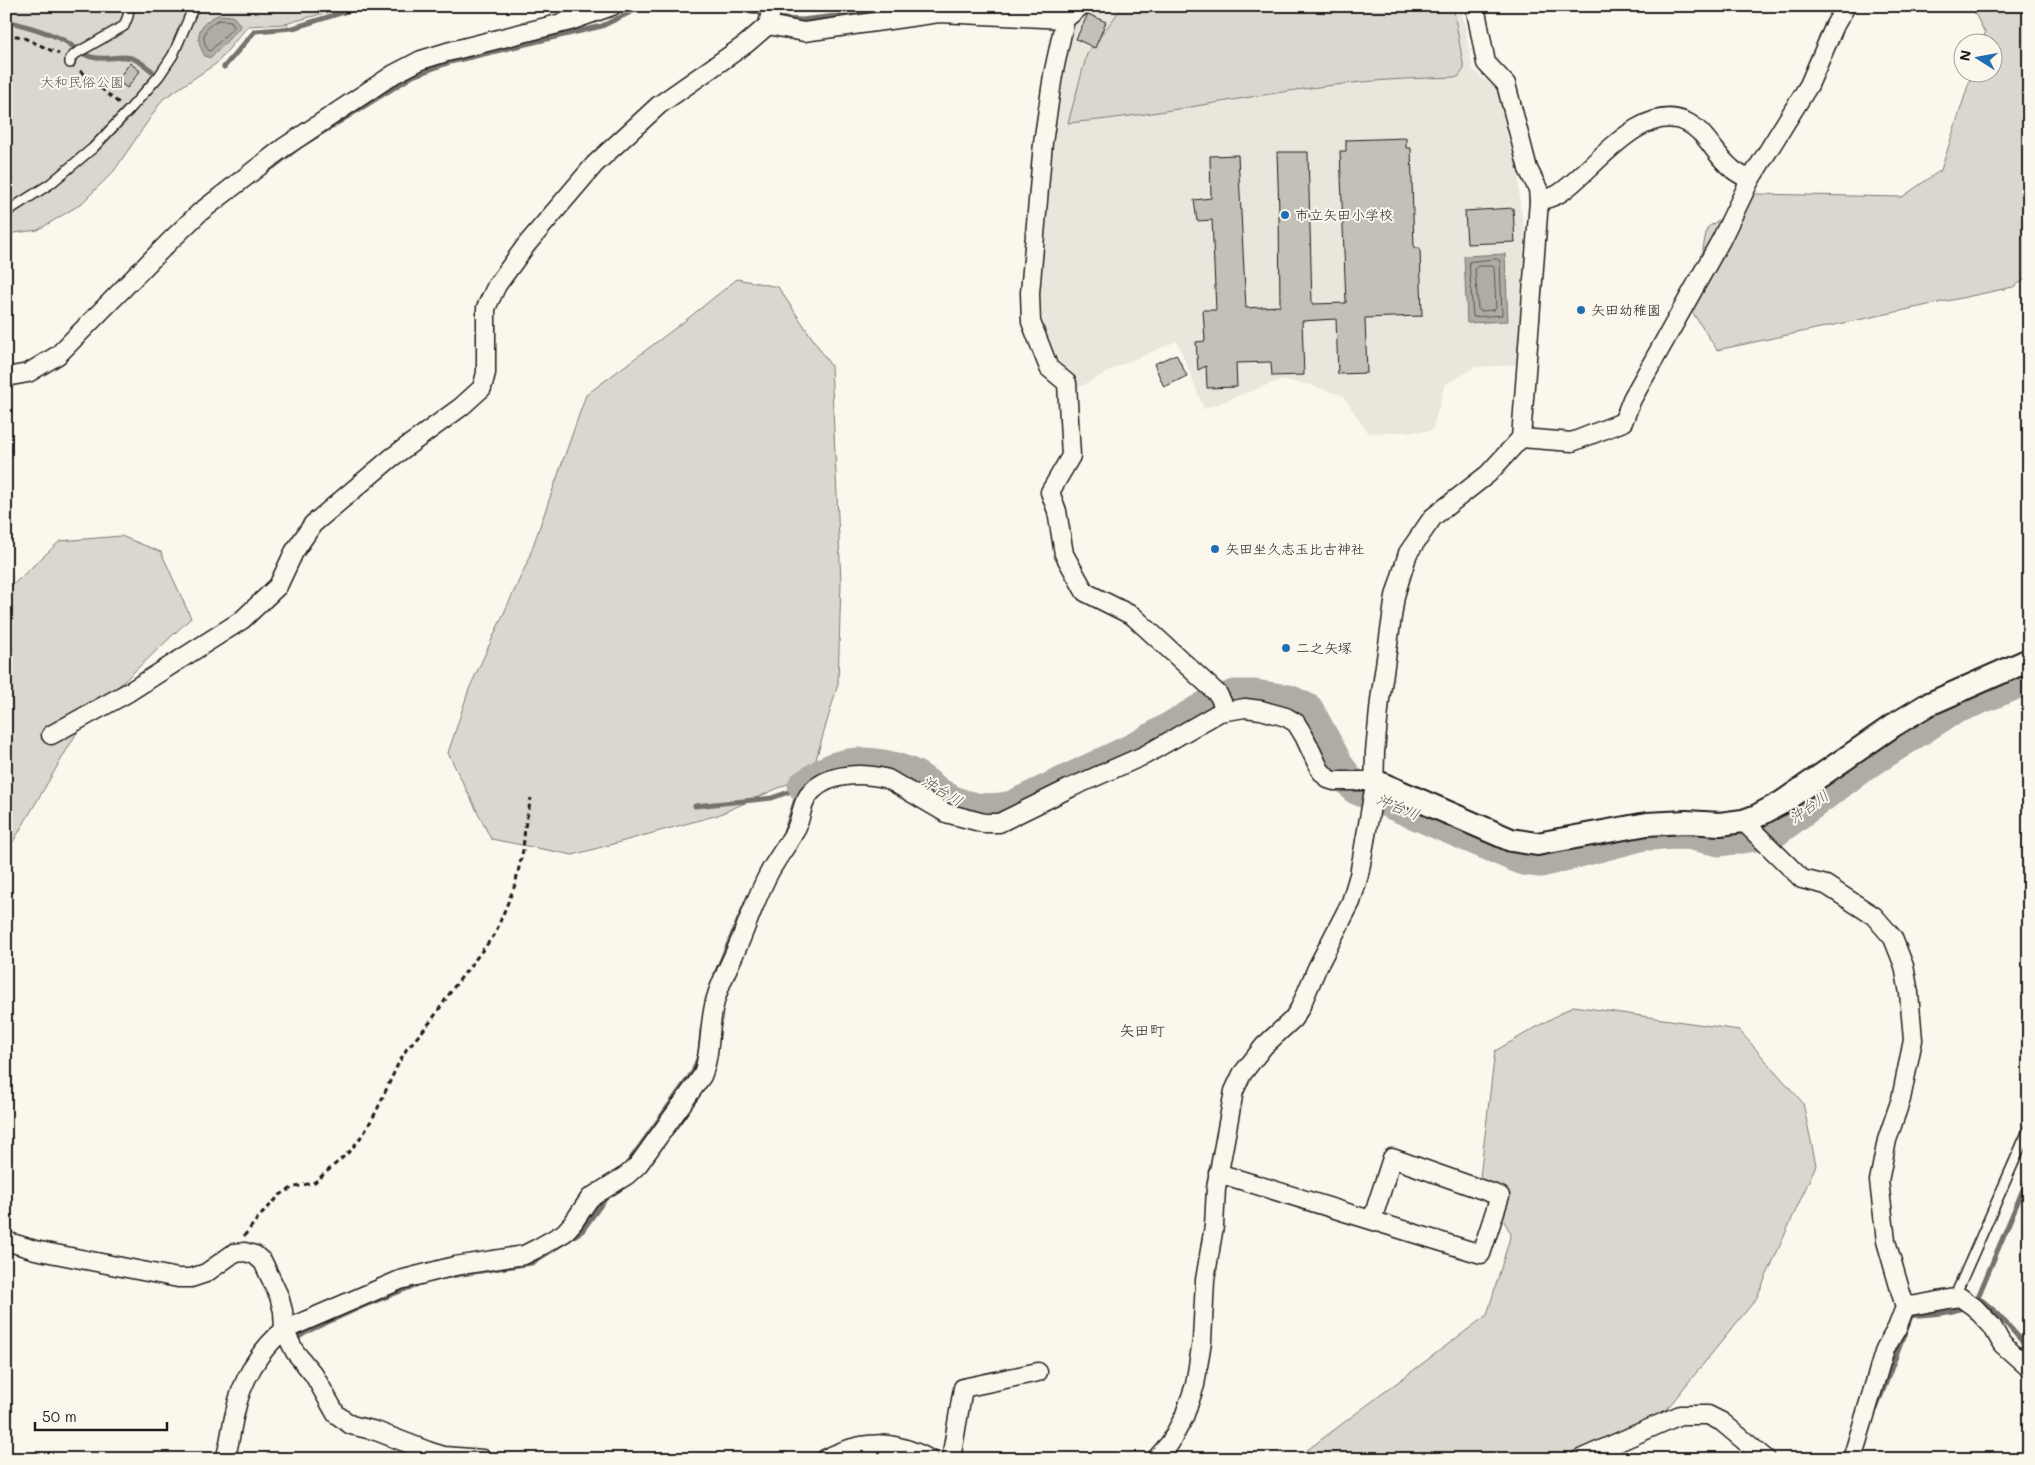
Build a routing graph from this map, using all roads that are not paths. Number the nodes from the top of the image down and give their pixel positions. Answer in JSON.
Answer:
{"nodes":[{"id":1,"x":129,"y":6,"type":"edge"},
{"id":2,"x":194,"y":6,"type":"edge"},
{"id":3,"x":612,"y":6,"type":"edge"},
{"id":4,"x":772,"y":6,"type":"edge"},
{"id":5,"x":1081,"y":6,"type":"edge"},
{"id":6,"x":1475,"y":6,"type":"edge"},
{"id":7,"x":1846,"y":6,"type":"edge"},
{"id":8,"x":1065,"y":19,"type":"junction"},
{"id":9,"x":768,"y":25,"type":"junction"},
{"id":10,"x":70,"y":63,"type":"dead end"},
{"id":11,"x":1750,"y":180,"type":"junction"},
{"id":12,"x":1539,"y":201,"type":"junction"},
{"id":13,"x":6,"y":212,"type":"edge"},
{"id":14,"x":6,"y":377,"type":"edge"},
{"id":15,"x":1521,"y":438,"type":"junction"},
{"id":16,"x":2029,"y":660,"type":"edge"},
{"id":17,"x":1222,"y":702,"type":"junction"},
{"id":18,"x":51,"y":735,"type":"dead end"},
{"id":19,"x":1364,"y":787,"type":"junction"},
{"id":20,"x":1743,"y":821,"type":"junction"},
{"id":21,"x":2029,"y":1128,"type":"edge"},
{"id":22,"x":1218,"y":1173,"type":"junction"},
{"id":23,"x":1372,"y":1220,"type":"junction"},
{"id":24,"x":6,"y":1241,"type":"edge"},
{"id":25,"x":1965,"y":1302,"type":"junction"},
{"id":26,"x":1905,"y":1307,"type":"junction"},
{"id":27,"x":284,"y":1330,"type":"junction"},
{"id":28,"x":2029,"y":1368,"type":"edge"},
{"id":29,"x":1038,"y":1372,"type":"dead end"},
{"id":30,"x":226,"y":1459,"type":"edge"},
{"id":31,"x":483,"y":1459,"type":"edge"},
{"id":32,"x":825,"y":1459,"type":"edge"},
{"id":33,"x":929,"y":1459,"type":"edge"},
{"id":34,"x":951,"y":1459,"type":"edge"},
{"id":35,"x":1156,"y":1459,"type":"edge"},
{"id":36,"x":1580,"y":1459,"type":"edge"},
{"id":37,"x":1766,"y":1459,"type":"edge"},
{"id":38,"x":1852,"y":1459,"type":"edge"}],
"edges":[{"from":1,"to":10,"type":"lane"},
{"from":2,"to":13,"type":"lane"},
{"from":3,"to":14,"type":"street"},
{"from":4,"to":9,"type":"street"},
{"from":5,"to":8,"type":"street"},
{"from":6,"to":12,"type":"street"},
{"from":7,"to":11,"type":"street"},
{"from":8,"to":9,"type":"street"},
{"from":8,"to":17,"type":"street"},
{"from":9,"to":18,"type":"street"},
{"from":11,"to":12,"type":"street"},
{"from":11,"to":15,"type":"street"},
{"from":12,"to":15,"type":"street"},
{"from":15,"to":19,"type":"street"},
{"from":16,"to":20,"type":"street"},
{"from":17,"to":19,"type":"street"},
{"from":17,"to":27,"type":"street"},
{"from":19,"to":20,"type":"street"},
{"from":19,"to":22,"type":"street"},
{"from":20,"to":26,"type":"street"},
{"from":21,"to":25,"type":"lane"},
{"from":22,"to":23,"type":"street"},
{"from":22,"to":35,"type":"street"},
{"from":23,"to":23,"type":"street"},
{"from":24,"to":27,"type":"street"},
{"from":25,"to":26,"type":"street"},
{"from":25,"to":28,"type":"street"},
{"from":26,"to":38,"type":"street"},
{"from":27,"to":30,"type":"street"},
{"from":27,"to":31,"type":"street"},
{"from":29,"to":34,"type":"street"},
{"from":32,"to":33,"type":"street"},
{"from":36,"to":37,"type":"street"}]}
